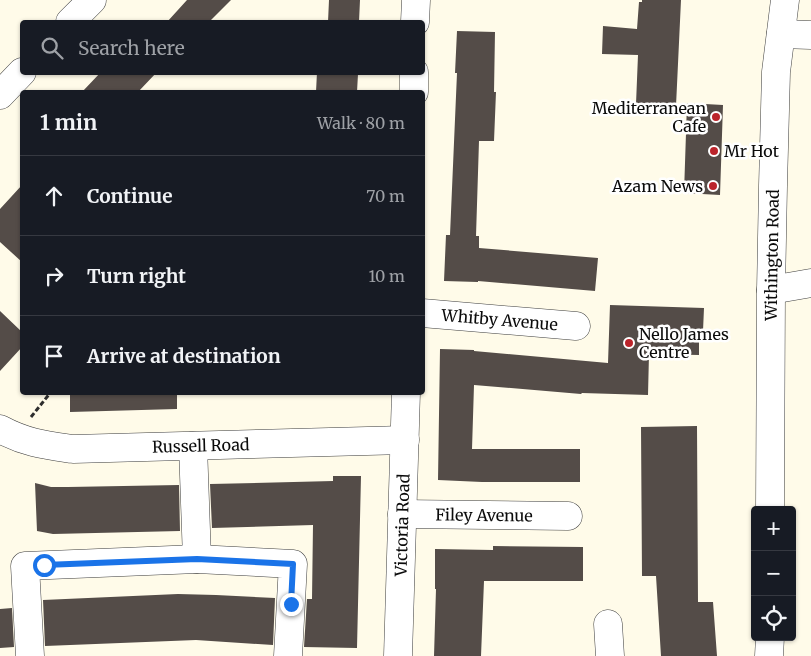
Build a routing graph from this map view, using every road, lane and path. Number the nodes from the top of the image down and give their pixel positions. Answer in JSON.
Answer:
{"nodes":[{"id":1,"x":92,"y":0,"type":"edge"},
{"id":2,"x":416,"y":0,"type":"edge"},
{"id":3,"x":785,"y":0,"type":"edge"},
{"id":4,"x":72,"y":20,"type":"edge"},
{"id":5,"x":415,"y":20,"type":"edge"},
{"id":6,"x":782,"y":34,"type":"junction"},
{"id":7,"x":811,"y":35,"type":"edge"},
{"id":8,"x":20,"y":74,"type":"edge"},
{"id":9,"x":414,"y":75,"type":"edge"},
{"id":10,"x":414,"y":90,"type":"edge"},
{"id":11,"x":0,"y":95,"type":"edge"},
{"id":12,"x":811,"y":283,"type":"edge"},
{"id":13,"x":771,"y":290,"type":"junction"},
{"id":14,"x":425,"y":312,"type":"edge"},
{"id":15,"x":576,"y":326,"type":"dead end"},
{"id":16,"x":406,"y":395,"type":"edge"},
{"id":17,"x":0,"y":429,"type":"edge"},
{"id":18,"x":404,"y":440,"type":"junction"},
{"id":19,"x":193,"y":446,"type":"junction"},
{"id":20,"x":770,"y":506,"type":"edge"},
{"id":21,"x":402,"y":514,"type":"junction"},
{"id":22,"x":568,"y":516,"type":"dead end"},
{"id":23,"x":197,"y":559,"type":"junction"},
{"id":24,"x":608,"y":624,"type":"dead end"},
{"id":25,"x":770,"y":641,"type":"edge"},
{"id":26,"x":30,"y":656,"type":"edge"},
{"id":27,"x":288,"y":656,"type":"edge"},
{"id":28,"x":398,"y":656,"type":"edge"},
{"id":29,"x":610,"y":656,"type":"edge"},
{"id":30,"x":770,"y":656,"type":"edge"}],
"edges":[{"from":1,"to":4,"type":"street"},
{"from":2,"to":5,"type":"street"},
{"from":3,"to":6,"type":"street","name":"Withington Road"},
{"from":6,"to":7,"type":"street"},
{"from":6,"to":13,"type":"street","name":"Withington Road"},
{"from":8,"to":11,"type":"street"},
{"from":9,"to":10,"type":"street"},
{"from":12,"to":13,"type":"street"},
{"from":13,"to":20,"type":"street","name":"Withington Road"},
{"from":14,"to":15,"type":"street","name":"Whitby Avenue"},
{"from":16,"to":18,"type":"street","name":"Victoria Road"},
{"from":17,"to":19,"type":"street","name":"Russell Road"},
{"from":18,"to":19,"type":"street","name":"Russell Road"},
{"from":18,"to":21,"type":"street","name":"Victoria Road"},
{"from":19,"to":23,"type":"street"},
{"from":21,"to":22,"type":"street","name":"Filey Avenue"},
{"from":21,"to":28,"type":"street","name":"Victoria Road"},
{"from":23,"to":26,"type":"street"},
{"from":23,"to":27,"type":"street"},
{"from":24,"to":29,"type":"street"},
{"from":25,"to":30,"type":"street"}]}
